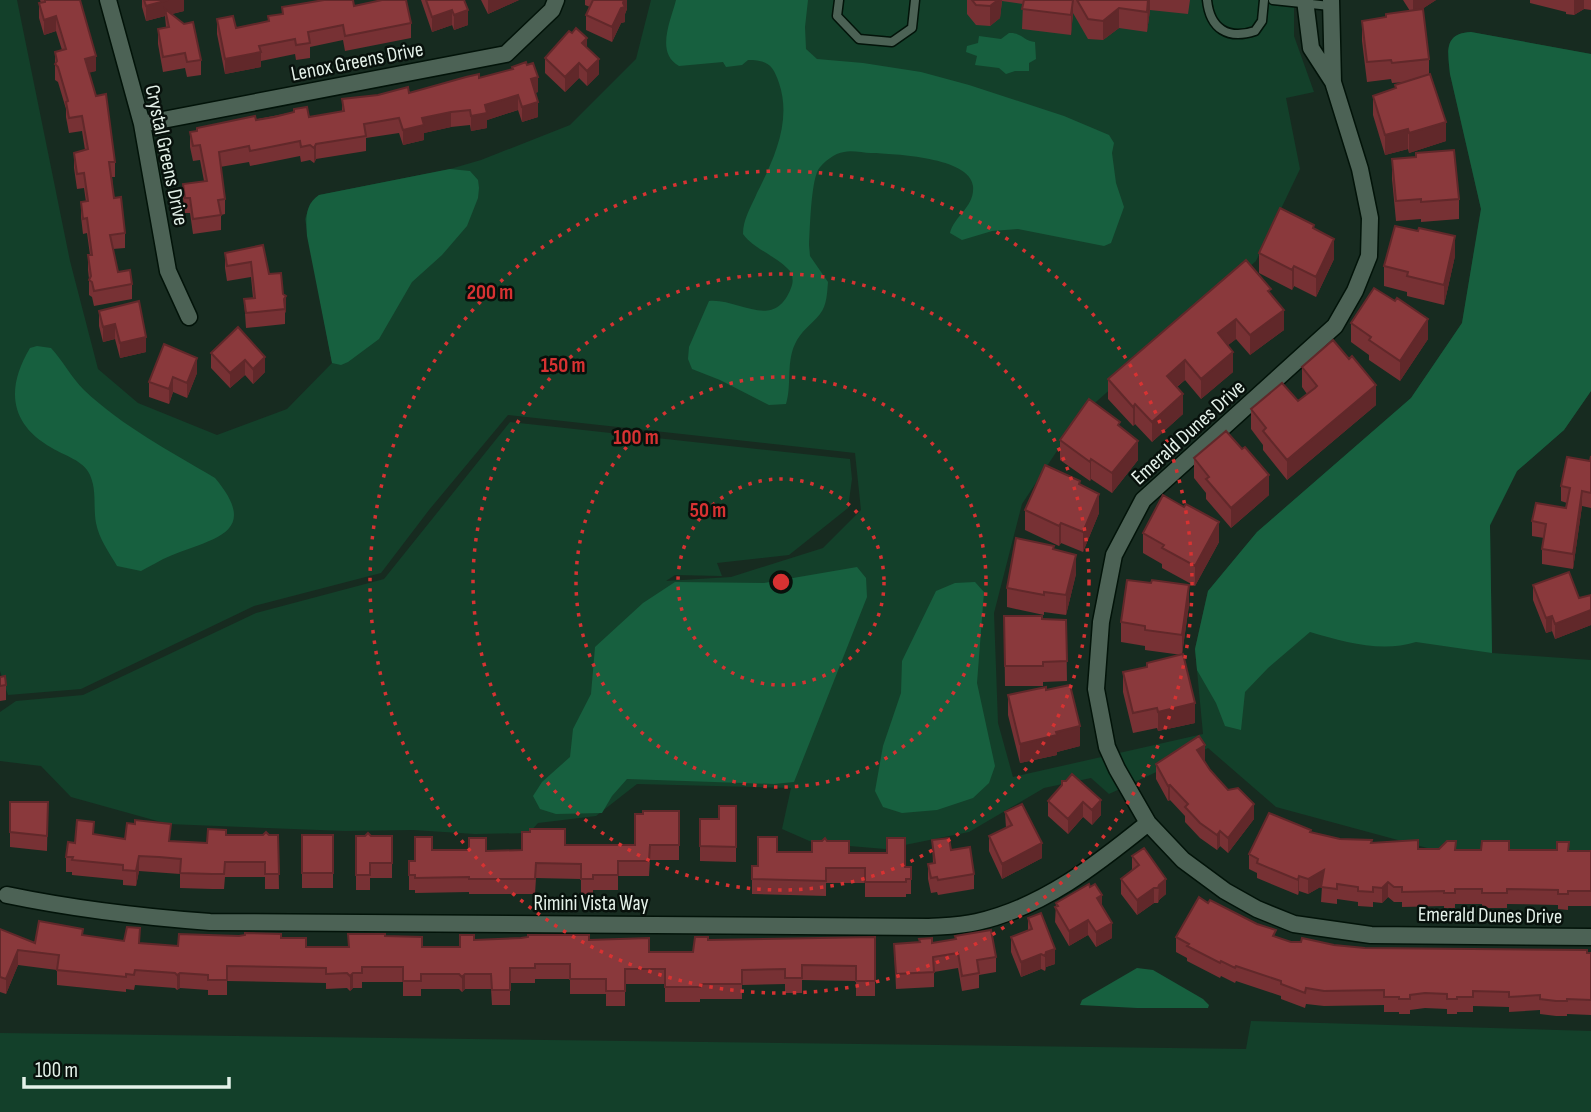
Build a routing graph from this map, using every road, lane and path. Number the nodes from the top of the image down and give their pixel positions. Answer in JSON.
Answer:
{"nodes":[{"id":1,"x":108,"y":0,"type":"edge"},
{"id":2,"x":556,"y":0,"type":"edge"},
{"id":3,"x":839,"y":0,"type":"edge"},
{"id":4,"x":915,"y":0,"type":"edge"},
{"id":5,"x":1207,"y":0,"type":"edge"},
{"id":6,"x":1264,"y":0,"type":"edge"},
{"id":7,"x":1273,"y":0,"type":"edge"},
{"id":8,"x":1305,"y":2,"type":"edge"},
{"id":9,"x":1331,"y":3,"type":"edge"},
{"id":10,"x":1333,"y":82,"type":"junction"},
{"id":11,"x":142,"y":124,"type":"junction"},
{"id":12,"x":189,"y":317,"type":"dead end"},
{"id":13,"x":1147,"y":823,"type":"junction"},
{"id":14,"x":7,"y":895,"type":"dead end"},
{"id":15,"x":1591,"y":937,"type":"edge"}],
"edges":[{"from":1,"to":11,"type":"street","name":"Crystal Greens Drive"},
{"from":2,"to":11,"type":"street","name":"Lenox Greens Drive"},
{"from":3,"to":4,"type":"lane"},
{"from":5,"to":6,"type":"lane"},
{"from":7,"to":8,"type":"lane"},
{"from":8,"to":9,"type":"lane"},
{"from":8,"to":10,"type":"street","name":"Emerald Dunes Drive"},
{"from":9,"to":10,"type":"street","name":"Emerald Dunes Drive"},
{"from":10,"to":13,"type":"street","name":"Emerald Dunes Drive"},
{"from":11,"to":12,"type":"street","name":"Crystal Greens Drive"},
{"from":13,"to":14,"type":"street","name":"Rimini Vista Way"},
{"from":13,"to":15,"type":"street","name":"Emerald Dunes Drive"}]}
